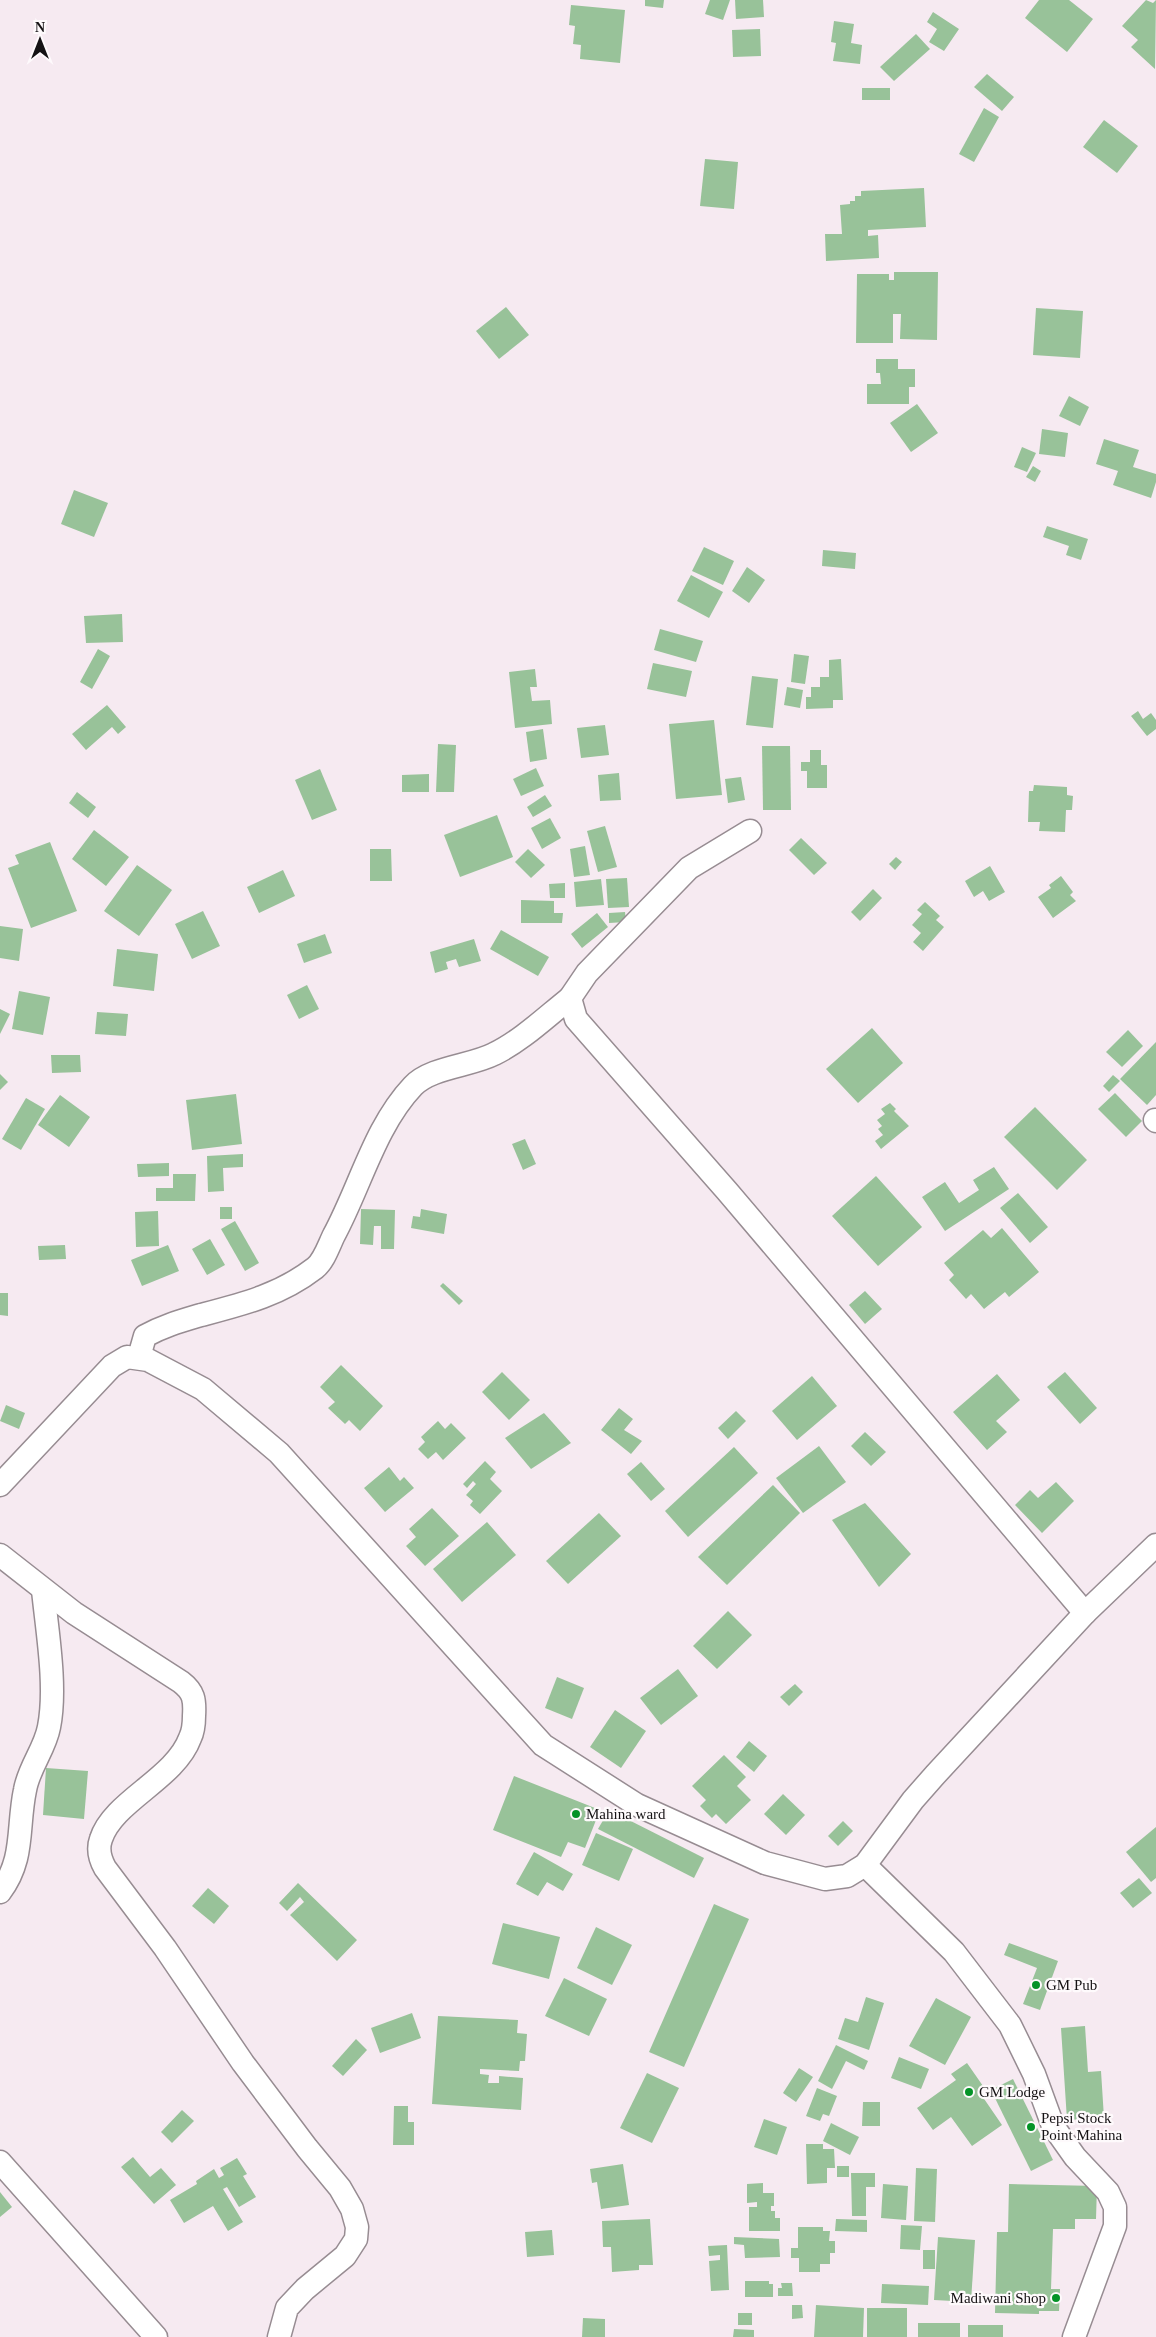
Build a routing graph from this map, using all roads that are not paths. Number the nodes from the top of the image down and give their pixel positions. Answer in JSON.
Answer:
{"nodes":[{"id":1,"x":750,"y":831,"type":"dead end"},
{"id":2,"x":570,"y":998,"type":"junction"},
{"id":3,"x":139,"y":1357,"type":"junction"},
{"id":4,"x":0,"y":1485,"type":"edge"},
{"id":5,"x":1156,"y":1545,"type":"edge"},
{"id":6,"x":0,"y":1555,"type":"edge"},
{"id":7,"x":43,"y":1590,"type":"junction"},
{"id":8,"x":1085,"y":1613,"type":"junction"},
{"id":9,"x":865,"y":1865,"type":"junction"},
{"id":10,"x":0,"y":1892,"type":"edge"},
{"id":11,"x":0,"y":2162,"type":"edge"},
{"id":12,"x":156,"y":2337,"type":"edge"},
{"id":13,"x":279,"y":2337,"type":"edge"},
{"id":14,"x":1074,"y":2337,"type":"edge"}],
"edges":[{"from":1,"to":2,"type":"street"},
{"from":2,"to":3,"type":"street"},
{"from":2,"to":8,"type":"street"},
{"from":3,"to":4,"type":"street"},
{"from":3,"to":9,"type":"street"},
{"from":5,"to":8,"type":"street"},
{"from":6,"to":7,"type":"street"},
{"from":7,"to":10,"type":"street"},
{"from":7,"to":13,"type":"street"},
{"from":8,"to":9,"type":"street"},
{"from":9,"to":14,"type":"street"},
{"from":11,"to":12,"type":"street"}]}
